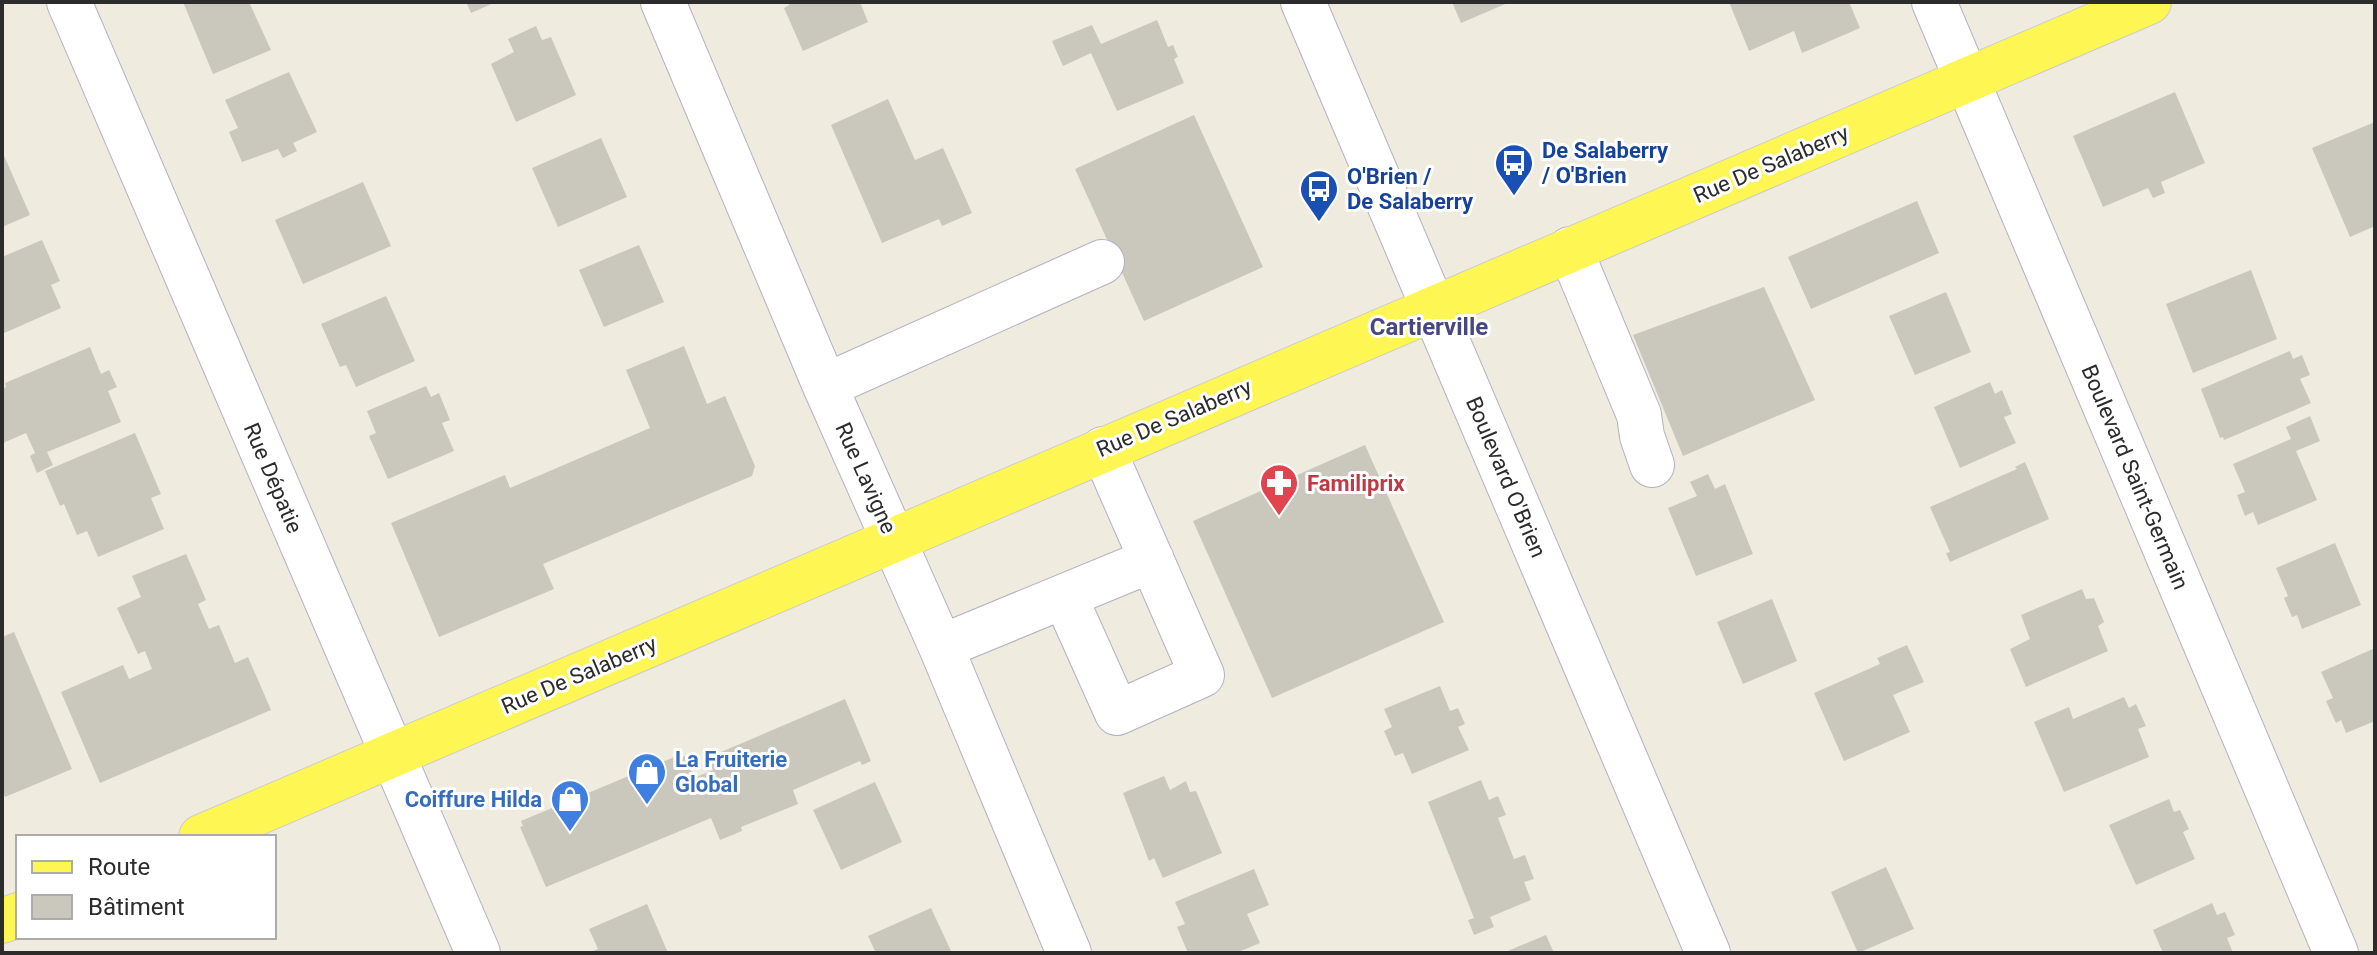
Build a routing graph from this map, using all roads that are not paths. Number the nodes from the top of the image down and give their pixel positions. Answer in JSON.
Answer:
{"nodes":[{"id":1,"x":69,"y":2,"type":"edge"},
{"id":2,"x":663,"y":2,"type":"edge"},
{"id":3,"x":1303,"y":2,"type":"edge"},
{"id":4,"x":1934,"y":2,"type":"edge"},
{"id":5,"x":2149,"y":2,"type":"edge"},
{"id":6,"x":1968,"y":81,"type":"junction"},
{"id":7,"x":1570,"y":249,"type":"junction"},
{"id":8,"x":1102,"y":262,"type":"dead end"},
{"id":9,"x":1434,"y":307,"type":"junction"},
{"id":10,"x":825,"y":386,"type":"junction"},
{"id":11,"x":1103,"y":449,"type":"junction"},
{"id":12,"x":1652,"y":465,"type":"dead end"},
{"id":13,"x":893,"y":539,"type":"junction"},
{"id":14,"x":1152,"y":560,"type":"junction"},
{"id":15,"x":1065,"y":597,"type":"junction"},
{"id":16,"x":941,"y":647,"type":"junction"},
{"id":17,"x":392,"y":756,"type":"junction"},
{"id":18,"x":206,"y":835,"type":"edge"},
{"id":19,"x":478,"y":953,"type":"edge"},
{"id":20,"x":1069,"y":953,"type":"edge"},
{"id":21,"x":1708,"y":953,"type":"edge"},
{"id":22,"x":2336,"y":953,"type":"edge"}],
"edges":[{"from":1,"to":17,"type":"street","name":"Rue Dépatie"},
{"from":2,"to":10,"type":"street","name":"Rue Lavigne"},
{"from":3,"to":9,"type":"street","name":"Boulevard O'Brien"},
{"from":4,"to":6,"type":"street","name":"Boulevard Saint-Germain"},
{"from":5,"to":6,"type":"main road","name":"Rue De Salaberry"},
{"from":6,"to":7,"type":"main road","name":"Rue De Salaberry"},
{"from":6,"to":22,"type":"street","name":"Boulevard Saint-Germain"},
{"from":7,"to":9,"type":"main road","name":"Rue De Salaberry"},
{"from":7,"to":12,"type":"street"},
{"from":8,"to":10,"type":"street"},
{"from":9,"to":11,"type":"main road","name":"Rue De Salaberry"},
{"from":9,"to":21,"type":"street","name":"Boulevard O'Brien"},
{"from":10,"to":13,"type":"street","name":"Rue Lavigne"},
{"from":11,"to":13,"type":"main road","name":"Rue De Salaberry"},
{"from":11,"to":14,"type":"street"},
{"from":13,"to":16,"type":"street","name":"Rue Lavigne"},
{"from":13,"to":17,"type":"main road","name":"Rue De Salaberry"},
{"from":14,"to":15,"type":"street"},
{"from":14,"to":15,"type":"street"},
{"from":15,"to":16,"type":"street"},
{"from":16,"to":20,"type":"street","name":"Rue Lavigne"},
{"from":17,"to":18,"type":"main road","name":"Rue De Salaberry"},
{"from":17,"to":19,"type":"street","name":"Rue Dépatie"}]}
